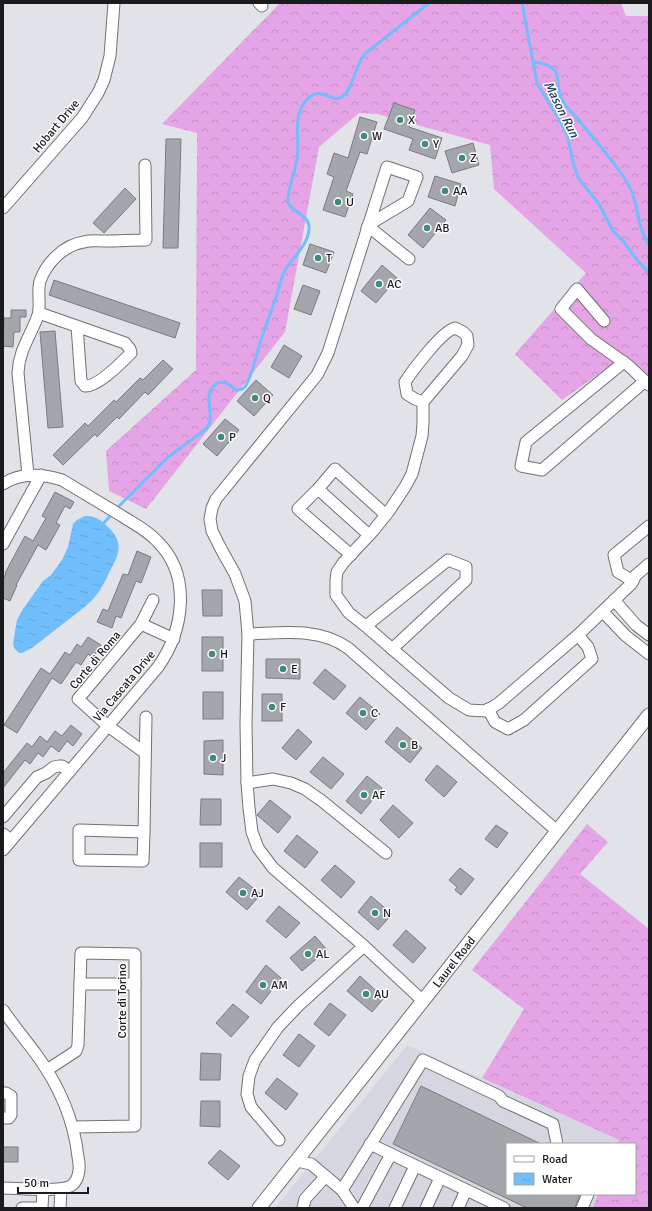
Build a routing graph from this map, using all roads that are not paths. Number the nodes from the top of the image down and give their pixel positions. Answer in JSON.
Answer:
{"nodes":[{"id":1,"x":114,"y":3,"type":"edge"},
{"id":2,"x":145,"y":165,"type":"dead end"},
{"id":3,"x":3,"y":208,"type":"edge"},
{"id":4,"x":367,"y":226,"type":"junction"},
{"id":5,"x":409,"y":259,"type":"dead end"},
{"id":6,"x":39,"y":313,"type":"junction"},
{"id":7,"x":604,"y":322,"type":"dead end"},
{"id":8,"x":77,"y":326,"type":"junction"},
{"id":9,"x":624,"y":362,"type":"junction"},
{"id":10,"x":647,"y":383,"type":"edge"},
{"id":11,"x":423,"y":402,"type":"junction"},
{"id":12,"x":28,"y":475,"type":"junction"},
{"id":13,"x":40,"y":475,"type":"junction"},
{"id":14,"x":3,"y":484,"type":"edge"},
{"id":15,"x":318,"y":489,"type":"junction"},
{"id":16,"x":386,"y":515,"type":"junction"},
{"id":17,"x":649,"y":526,"type":"edge"},
{"id":18,"x":369,"y":535,"type":"junction"},
{"id":19,"x":3,"y":544,"type":"edge"},
{"id":20,"x":351,"y":555,"type":"junction"},
{"id":21,"x":649,"y":564,"type":"edge"},
{"id":22,"x":633,"y":581,"type":"junction"},
{"id":23,"x":153,"y":600,"type":"dead end"},
{"id":24,"x":614,"y":600,"type":"junction"},
{"id":25,"x":603,"y":612,"type":"junction"},
{"id":26,"x":141,"y":624,"type":"junction"},
{"id":27,"x":366,"y":626,"type":"junction"},
{"id":28,"x":248,"y":634,"type":"junction"},
{"id":29,"x":578,"y":635,"type":"junction"},
{"id":30,"x":649,"y":635,"type":"edge"},
{"id":31,"x":174,"y":639,"type":"junction"},
{"id":32,"x":392,"y":649,"type":"junction"},
{"id":33,"x":649,"y":654,"type":"edge"},
{"id":34,"x":488,"y":709,"type":"junction"},
{"id":35,"x":649,"y":715,"type":"edge"},
{"id":36,"x":146,"y":717,"type":"dead end"},
{"id":37,"x":108,"y":726,"type":"junction"},
{"id":38,"x":145,"y":753,"type":"junction"},
{"id":39,"x":70,"y":771,"type":"junction"},
{"id":40,"x":247,"y":783,"type":"junction"},
{"id":41,"x":3,"y":817,"type":"edge"},
{"id":42,"x":557,"y":831,"type":"junction"},
{"id":43,"x":144,"y":832,"type":"junction"},
{"id":44,"x":7,"y":837,"type":"edge"},
{"id":45,"x":3,"y":850,"type":"edge"},
{"id":46,"x":386,"y":853,"type":"dead end"},
{"id":47,"x":364,"y":946,"type":"junction"},
{"id":48,"x":80,"y":984,"type":"junction"},
{"id":49,"x":135,"y":984,"type":"junction"},
{"id":50,"x":423,"y":1001,"type":"junction"},
{"id":51,"x":3,"y":1010,"type":"edge"},
{"id":52,"x":47,"y":1070,"type":"junction"},
{"id":53,"x":3,"y":1093,"type":"edge"},
{"id":54,"x":3,"y":1118,"type":"edge"},
{"id":55,"x":73,"y":1128,"type":"junction"},
{"id":56,"x":279,"y":1140,"type":"dead end"},
{"id":57,"x":557,"y":1143,"type":"edge"},
{"id":58,"x":370,"y":1144,"type":"junction"},
{"id":59,"x":391,"y":1154,"type":"junction"},
{"id":60,"x":297,"y":1161,"type":"junction"},
{"id":61,"x":415,"y":1166,"type":"junction"},
{"id":62,"x":326,"y":1177,"type":"junction"},
{"id":63,"x":440,"y":1178,"type":"junction"},
{"id":64,"x":3,"y":1188,"type":"edge"},
{"id":65,"x":43,"y":1189,"type":"junction"},
{"id":66,"x":61,"y":1189,"type":"junction"},
{"id":67,"x":342,"y":1190,"type":"junction"},
{"id":68,"x":466,"y":1190,"type":"junction"},
{"id":69,"x":588,"y":1195,"type":"edge"},
{"id":70,"x":491,"y":1205,"type":"edge"},
{"id":71,"x":22,"y":1208,"type":"edge"},
{"id":72,"x":36,"y":1208,"type":"edge"},
{"id":73,"x":42,"y":1208,"type":"edge"},
{"id":74,"x":60,"y":1208,"type":"edge"},
{"id":75,"x":259,"y":1208,"type":"edge"},
{"id":76,"x":303,"y":1208,"type":"edge"},
{"id":77,"x":354,"y":1208,"type":"edge"},
{"id":78,"x":362,"y":1208,"type":"edge"},
{"id":79,"x":395,"y":1208,"type":"edge"},
{"id":80,"x":426,"y":1208,"type":"edge"},
{"id":81,"x":458,"y":1208,"type":"edge"},
{"id":82,"x":504,"y":1208,"type":"edge"},
{"id":83,"x":582,"y":1208,"type":"edge"}],
"edges":[{"from":1,"to":3,"type":"street","name":"Hobart Drive"},
{"from":2,"to":6,"type":"street"},
{"from":4,"to":4,"type":"street"},
{"from":4,"to":5,"type":"street"},
{"from":4,"to":28,"type":"street"},
{"from":6,"to":8,"type":"street"},
{"from":6,"to":12,"type":"street"},
{"from":7,"to":9,"type":"street"},
{"from":8,"to":8,"type":"street"},
{"from":9,"to":10,"type":"street"},
{"from":9,"to":10,"type":"street"},
{"from":11,"to":11,"type":"street"},
{"from":11,"to":16,"type":"street"},
{"from":12,"to":13,"type":"street","name":"Via Cascata Drive"},
{"from":12,"to":14,"type":"street","name":"Via Cascata Drive"},
{"from":13,"to":19,"type":"street"},
{"from":13,"to":31,"type":"street","name":"Via Cascata Drive"},
{"from":15,"to":16,"type":"street"},
{"from":15,"to":18,"type":"street"},
{"from":15,"to":20,"type":"street"},
{"from":16,"to":18,"type":"street"},
{"from":17,"to":22,"type":"street"},
{"from":18,"to":20,"type":"street"},
{"from":20,"to":27,"type":"street"},
{"from":21,"to":22,"type":"street"},
{"from":22,"to":24,"type":"street"},
{"from":23,"to":26,"type":"street","name":"Corte di Roma"},
{"from":24,"to":25,"type":"street"},
{"from":24,"to":30,"type":"street"},
{"from":25,"to":29,"type":"street"},
{"from":25,"to":33,"type":"street"},
{"from":26,"to":31,"type":"street"},
{"from":26,"to":37,"type":"street","name":"Corte di Roma"},
{"from":27,"to":32,"type":"street"},
{"from":27,"to":32,"type":"street"},
{"from":28,"to":40,"type":"street"},
{"from":28,"to":42,"type":"street"},
{"from":29,"to":34,"type":"street"},
{"from":29,"to":34,"type":"street"},
{"from":31,"to":37,"type":"street","name":"Via Cascata Drive"},
{"from":32,"to":34,"type":"street"},
{"from":35,"to":42,"type":"main road","name":"Laurel Road"},
{"from":36,"to":38,"type":"street"},
{"from":37,"to":38,"type":"street"},
{"from":37,"to":39,"type":"street","name":"Via Cascata Drive"},
{"from":38,"to":43,"type":"street"},
{"from":39,"to":41,"type":"street"},
{"from":39,"to":44,"type":"street","name":"Via Cascata Drive"},
{"from":40,"to":46,"type":"street"},
{"from":40,"to":47,"type":"street"},
{"from":42,"to":50,"type":"main road","name":"Laurel Road"},
{"from":43,"to":43,"type":"street"},
{"from":44,"to":45,"type":"street","name":"Via Cascata Drive"},
{"from":47,"to":50,"type":"street"},
{"from":47,"to":56,"type":"street"},
{"from":48,"to":49,"type":"street"},
{"from":48,"to":49,"type":"street","name":"Corte di Torino"},
{"from":48,"to":52,"type":"street","name":"Corte di Torino"},
{"from":49,"to":55,"type":"street","name":"Corte di Torino"},
{"from":50,"to":60,"type":"main road","name":"Laurel Road"},
{"from":51,"to":52,"type":"street"},
{"from":52,"to":55,"type":"street"},
{"from":53,"to":54,"type":"street"},
{"from":55,"to":66,"type":"street"},
{"from":57,"to":58,"type":"street"},
{"from":58,"to":59,"type":"street"},
{"from":58,"to":67,"type":"street"},
{"from":59,"to":61,"type":"street"},
{"from":59,"to":78,"type":"street"},
{"from":60,"to":62,"type":"street"},
{"from":60,"to":75,"type":"main road","name":"Laurel Road"},
{"from":61,"to":63,"type":"street"},
{"from":61,"to":79,"type":"street"},
{"from":62,"to":67,"type":"street"},
{"from":62,"to":76,"type":"street"},
{"from":63,"to":68,"type":"street"},
{"from":63,"to":80,"type":"street"},
{"from":64,"to":65,"type":"street"},
{"from":65,"to":66,"type":"street"},
{"from":65,"to":73,"type":"street"},
{"from":66,"to":74,"type":"street"},
{"from":67,"to":77,"type":"street"},
{"from":68,"to":70,"type":"street"},
{"from":68,"to":81,"type":"street"},
{"from":69,"to":83,"type":"street"},
{"from":70,"to":82,"type":"street"},
{"from":71,"to":72,"type":"street"}]}
